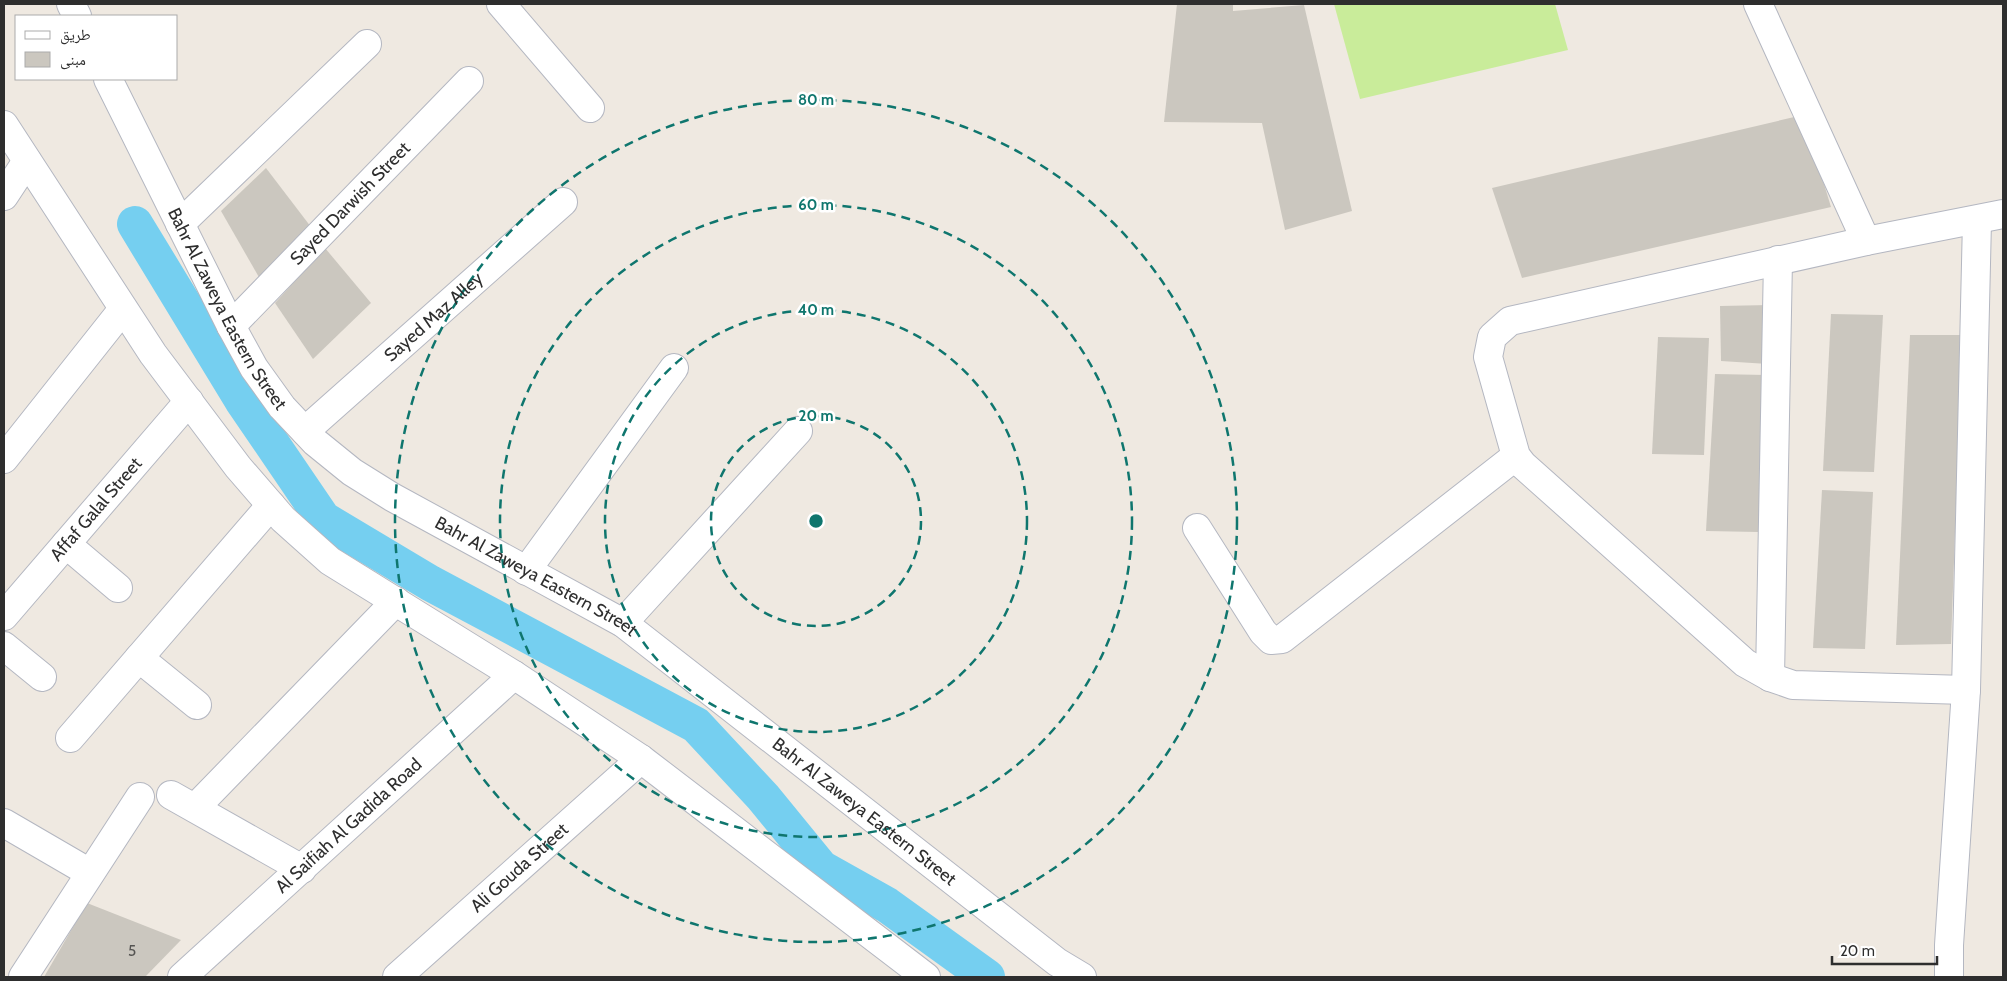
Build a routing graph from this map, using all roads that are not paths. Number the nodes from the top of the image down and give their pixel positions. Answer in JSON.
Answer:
{"nodes":[{"id":1,"x":501,"y":4,"type":"edge"},
{"id":2,"x":1758,"y":4,"type":"edge"},
{"id":3,"x":367,"y":44,"type":"dead end"},
{"id":4,"x":108,"y":80,"type":"edge"},
{"id":5,"x":470,"y":81,"type":"dead end"},
{"id":6,"x":590,"y":108,"type":"dead end"},
{"id":7,"x":4,"y":125,"type":"edge"},
{"id":8,"x":27,"y":161,"type":"junction"},
{"id":9,"x":4,"y":196,"type":"edge"},
{"id":10,"x":562,"y":202,"type":"dead end"},
{"id":11,"x":2003,"y":214,"type":"edge"},
{"id":12,"x":1977,"y":221,"type":"junction"},
{"id":13,"x":180,"y":224,"type":"junction"},
{"id":14,"x":1866,"y":241,"type":"junction"},
{"id":15,"x":1778,"y":260,"type":"junction"},
{"id":16,"x":123,"y":308,"type":"junction"},
{"id":17,"x":231,"y":326,"type":"junction"},
{"id":18,"x":674,"y":368,"type":"dead end"},
{"id":19,"x":189,"y":401,"type":"junction"},
{"id":20,"x":305,"y":431,"type":"junction"},
{"id":21,"x":798,"y":431,"type":"dead end"},
{"id":22,"x":1516,"y":456,"type":"junction"},
{"id":23,"x":4,"y":459,"type":"edge"},
{"id":24,"x":272,"y":505,"type":"junction"},
{"id":25,"x":1197,"y":528,"type":"dead end"},
{"id":26,"x":66,"y":544,"type":"junction"},
{"id":27,"x":526,"y":571,"type":"junction"},
{"id":28,"x":118,"y":588,"type":"dead end"},
{"id":29,"x":396,"y":601,"type":"junction"},
{"id":30,"x":4,"y":616,"type":"edge"},
{"id":31,"x":624,"y":623,"type":"junction"},
{"id":32,"x":4,"y":646,"type":"edge"},
{"id":33,"x":139,"y":658,"type":"junction"},
{"id":34,"x":514,"y":675,"type":"junction"},
{"id":35,"x":42,"y":677,"type":"dead end"},
{"id":36,"x":1770,"y":677,"type":"junction"},
{"id":37,"x":1966,"y":690,"type":"junction"},
{"id":38,"x":197,"y":705,"type":"dead end"},
{"id":39,"x":70,"y":738,"type":"dead end"},
{"id":40,"x":641,"y":759,"type":"junction"},
{"id":41,"x":171,"y":795,"type":"dead end"},
{"id":42,"x":140,"y":798,"type":"dead end"},
{"id":43,"x":195,"y":808,"type":"junction"},
{"id":44,"x":4,"y":824,"type":"edge"},
{"id":45,"x":302,"y":869,"type":"junction"},
{"id":46,"x":90,"y":873,"type":"junction"},
{"id":47,"x":23,"y":977,"type":"edge"},
{"id":48,"x":182,"y":977,"type":"edge"},
{"id":49,"x":397,"y":977,"type":"edge"},
{"id":50,"x":926,"y":977,"type":"edge"},
{"id":51,"x":1082,"y":977,"type":"edge"},
{"id":52,"x":1949,"y":977,"type":"edge"}],
"edges":[{"from":1,"to":6,"type":"street"},
{"from":2,"to":14,"type":"street"},
{"from":3,"to":13,"type":"street"},
{"from":4,"to":13,"type":"street","name":"Bahr Al Zaweya Eastern Street"},
{"from":5,"to":17,"type":"street","name":"Sayed Darwish Street"},
{"from":7,"to":8,"type":"street"},
{"from":8,"to":9,"type":"street"},
{"from":8,"to":16,"type":"street"},
{"from":10,"to":20,"type":"street","name":"Sayed Maz Alley"},
{"from":11,"to":12,"type":"street"},
{"from":12,"to":14,"type":"street"},
{"from":12,"to":37,"type":"street"},
{"from":13,"to":17,"type":"street","name":"Bahr Al Zaweya Eastern Street"},
{"from":14,"to":15,"type":"street"},
{"from":15,"to":22,"type":"street"},
{"from":15,"to":36,"type":"street"},
{"from":16,"to":19,"type":"street"},
{"from":16,"to":23,"type":"street"},
{"from":17,"to":20,"type":"street","name":"Bahr Al Zaweya Eastern Street"},
{"from":18,"to":27,"type":"street"},
{"from":19,"to":24,"type":"street"},
{"from":19,"to":26,"type":"street","name":"Affaf Galal Street"},
{"from":20,"to":27,"type":"street","name":"Bahr Al Zaweya Eastern Street"},
{"from":21,"to":31,"type":"street"},
{"from":22,"to":25,"type":"street"},
{"from":22,"to":36,"type":"street"},
{"from":24,"to":29,"type":"street"},
{"from":24,"to":33,"type":"street"},
{"from":26,"to":28,"type":"street"},
{"from":26,"to":30,"type":"street","name":"Affaf Galal Street"},
{"from":27,"to":31,"type":"street","name":"Bahr Al Zaweya Eastern Street"},
{"from":29,"to":34,"type":"street"},
{"from":29,"to":43,"type":"street"},
{"from":31,"to":51,"type":"street","name":"Bahr Al Zaweya Eastern Street"},
{"from":32,"to":35,"type":"street"},
{"from":33,"to":38,"type":"street"},
{"from":33,"to":39,"type":"street"},
{"from":34,"to":40,"type":"street"},
{"from":34,"to":45,"type":"street","name":"Al Saifiah Al Gadida Road"},
{"from":36,"to":37,"type":"street"},
{"from":37,"to":52,"type":"street"},
{"from":40,"to":49,"type":"street","name":"Ali Gouda Street"},
{"from":40,"to":50,"type":"street"},
{"from":41,"to":43,"type":"street"},
{"from":42,"to":46,"type":"street"},
{"from":43,"to":45,"type":"street"},
{"from":44,"to":46,"type":"street"},
{"from":45,"to":48,"type":"street","name":"Al Saifiah Al Gadida Road"},
{"from":46,"to":47,"type":"street"}]}
